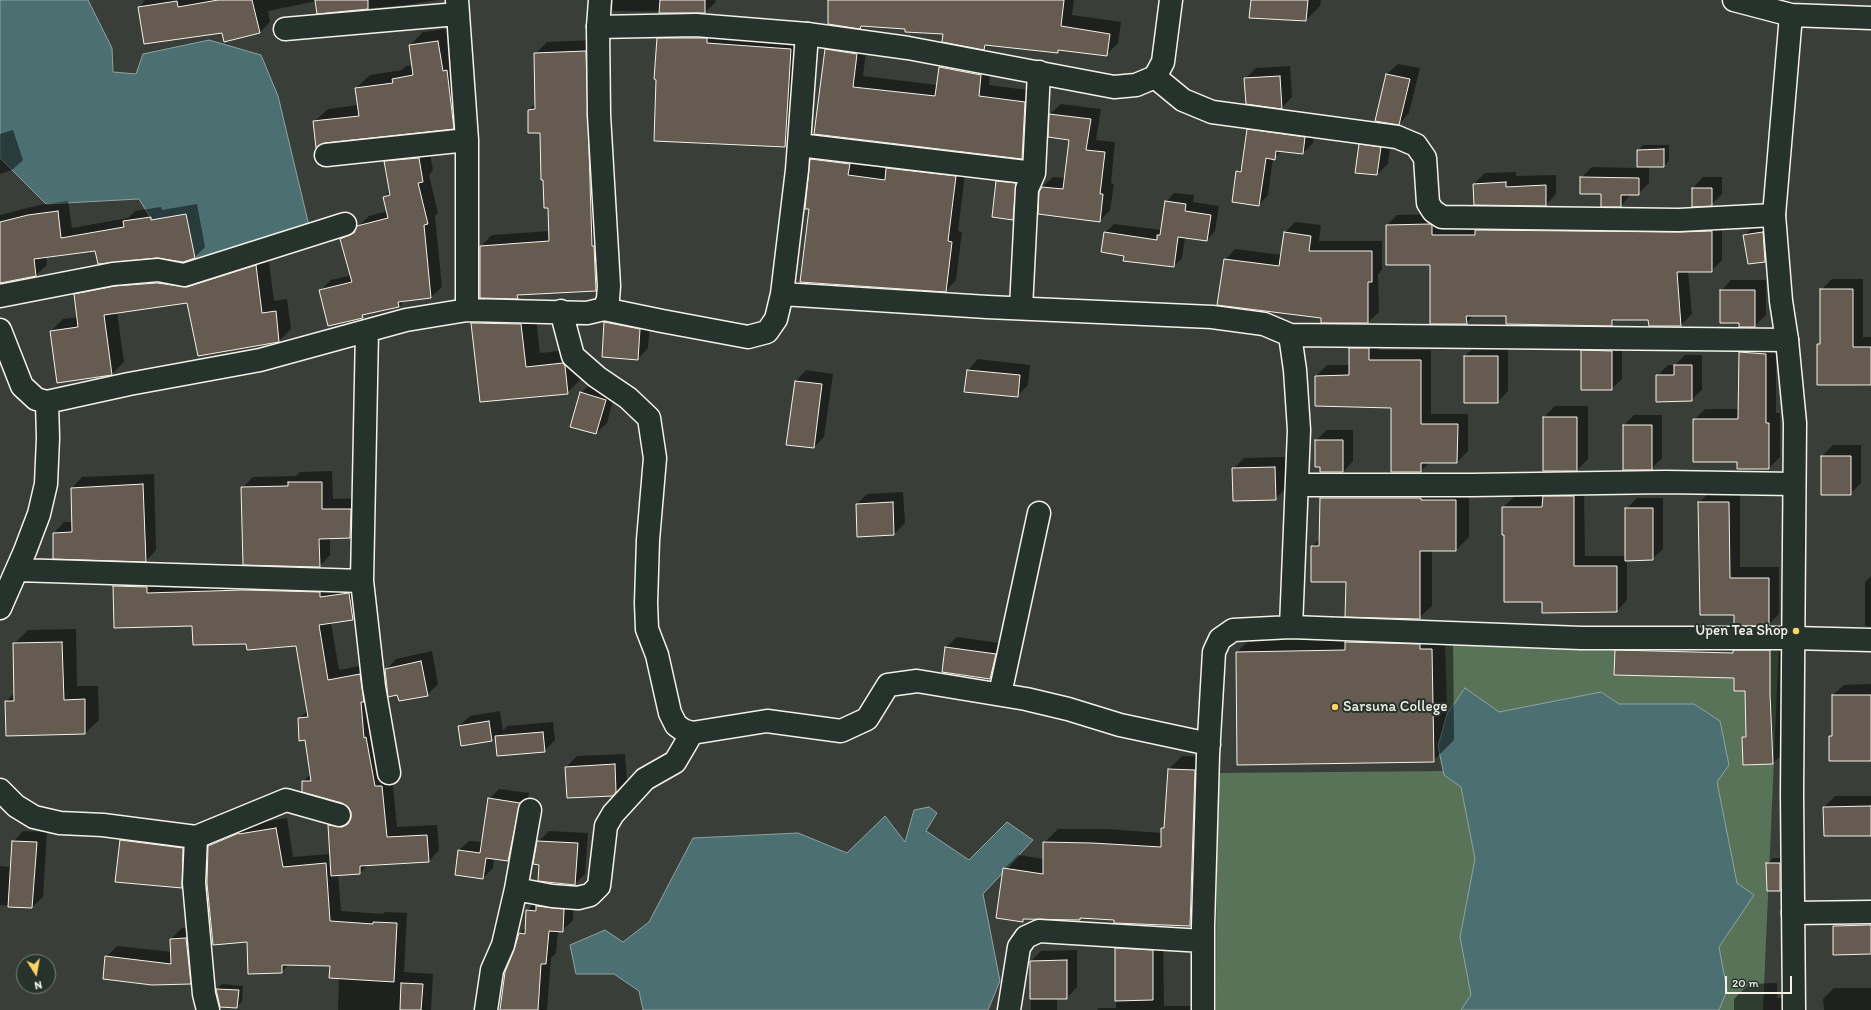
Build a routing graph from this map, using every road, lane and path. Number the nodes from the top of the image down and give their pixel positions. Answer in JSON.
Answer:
{"nodes":[{"id":1,"x":600,"y":0,"type":"edge"},
{"id":2,"x":1171,"y":0,"type":"edge"},
{"id":3,"x":1734,"y":0,"type":"edge"},
{"id":4,"x":457,"y":7,"type":"edge"},
{"id":5,"x":1791,"y":15,"type":"junction"},
{"id":6,"x":1871,"y":18,"type":"edge"},
{"id":7,"x":598,"y":27,"type":"junction"},
{"id":8,"x":286,"y":29,"type":"dead end"},
{"id":9,"x":807,"y":34,"type":"junction"},
{"id":10,"x":1039,"y":72,"type":"junction"},
{"id":11,"x":1155,"y":77,"type":"junction"},
{"id":12,"x":467,"y":140,"type":"junction"},
{"id":13,"x":799,"y":145,"type":"junction"},
{"id":14,"x":326,"y":155,"type":"dead end"},
{"id":15,"x":1034,"y":173,"type":"junction"},
{"id":16,"x":1774,"y":215,"type":"junction"},
{"id":17,"x":345,"y":224,"type":"dead end"},
{"id":18,"x":782,"y":294,"type":"junction"},
{"id":19,"x":0,"y":296,"type":"edge"},
{"id":20,"x":1021,"y":308,"type":"junction"},
{"id":21,"x":604,"y":309,"type":"junction"},
{"id":22,"x":467,"y":310,"type":"junction"},
{"id":23,"x":561,"y":311,"type":"junction"},
{"id":24,"x":0,"y":330,"type":"edge"},
{"id":25,"x":367,"y":331,"type":"junction"},
{"id":26,"x":1290,"y":335,"type":"junction"},
{"id":27,"x":1787,"y":340,"type":"junction"},
{"id":28,"x":47,"y":402,"type":"junction"},
{"id":29,"x":1794,"y":484,"type":"junction"},
{"id":30,"x":1297,"y":485,"type":"junction"},
{"id":31,"x":1039,"y":513,"type":"dead end"},
{"id":32,"x":17,"y":570,"type":"junction"},
{"id":33,"x":362,"y":581,"type":"junction"},
{"id":34,"x":0,"y":608,"type":"edge"},
{"id":35,"x":1291,"y":627,"type":"junction"},
{"id":36,"x":1793,"y":638,"type":"junction"},
{"id":37,"x":1871,"y":640,"type":"edge"},
{"id":38,"x":1000,"y":694,"type":"junction"},
{"id":39,"x":692,"y":733,"type":"junction"},
{"id":40,"x":1209,"y":744,"type":"junction"},
{"id":41,"x":389,"y":773,"type":"dead end"},
{"id":42,"x":0,"y":790,"type":"edge"},
{"id":43,"x":530,"y":810,"type":"dead end"},
{"id":44,"x":339,"y":815,"type":"dead end"},
{"id":45,"x":196,"y":837,"type":"junction"},
{"id":46,"x":516,"y":890,"type":"junction"},
{"id":47,"x":1871,"y":912,"type":"edge"},
{"id":48,"x":1793,"y":913,"type":"junction"},
{"id":49,"x":1203,"y":941,"type":"junction"},
{"id":50,"x":208,"y":1010,"type":"edge"},
{"id":51,"x":486,"y":1010,"type":"edge"},
{"id":52,"x":1009,"y":1010,"type":"edge"},
{"id":53,"x":1203,"y":1010,"type":"edge"},
{"id":54,"x":1794,"y":1010,"type":"edge"}],
"edges":[{"from":1,"to":7,"type":"street"},
{"from":2,"to":11,"type":"street"},
{"from":3,"to":5,"type":"street"},
{"from":4,"to":8,"type":"street"},
{"from":4,"to":12,"type":"street"},
{"from":5,"to":6,"type":"street"},
{"from":5,"to":16,"type":"street"},
{"from":7,"to":9,"type":"street"},
{"from":7,"to":21,"type":"street"},
{"from":9,"to":10,"type":"street"},
{"from":9,"to":13,"type":"street"},
{"from":10,"to":11,"type":"street"},
{"from":10,"to":15,"type":"street"},
{"from":11,"to":16,"type":"street"},
{"from":12,"to":14,"type":"street"},
{"from":12,"to":22,"type":"street"},
{"from":13,"to":15,"type":"street"},
{"from":13,"to":18,"type":"street"},
{"from":15,"to":20,"type":"street"},
{"from":16,"to":27,"type":"street"},
{"from":17,"to":19,"type":"street"},
{"from":18,"to":20,"type":"street"},
{"from":18,"to":21,"type":"street"},
{"from":20,"to":26,"type":"street"},
{"from":21,"to":23,"type":"street"},
{"from":22,"to":23,"type":"street"},
{"from":22,"to":25,"type":"street"},
{"from":23,"to":39,"type":"street"},
{"from":24,"to":28,"type":"street"},
{"from":25,"to":28,"type":"street"},
{"from":25,"to":33,"type":"street"},
{"from":26,"to":27,"type":"street"},
{"from":26,"to":30,"type":"street"},
{"from":27,"to":29,"type":"street"},
{"from":28,"to":32,"type":"street"},
{"from":29,"to":30,"type":"street"},
{"from":29,"to":36,"type":"street"},
{"from":30,"to":35,"type":"street"},
{"from":31,"to":38,"type":"street"},
{"from":32,"to":33,"type":"street"},
{"from":32,"to":34,"type":"street"},
{"from":33,"to":41,"type":"street"},
{"from":35,"to":36,"type":"street"},
{"from":35,"to":40,"type":"street"},
{"from":36,"to":37,"type":"street"},
{"from":36,"to":48,"type":"street"},
{"from":38,"to":39,"type":"street"},
{"from":38,"to":40,"type":"street"},
{"from":39,"to":46,"type":"street"},
{"from":40,"to":49,"type":"street"},
{"from":42,"to":45,"type":"street"},
{"from":43,"to":46,"type":"street"},
{"from":44,"to":45,"type":"street"},
{"from":45,"to":50,"type":"street"},
{"from":46,"to":51,"type":"street"},
{"from":47,"to":48,"type":"street"},
{"from":48,"to":54,"type":"street"},
{"from":49,"to":52,"type":"street"},
{"from":49,"to":53,"type":"street"}]}
